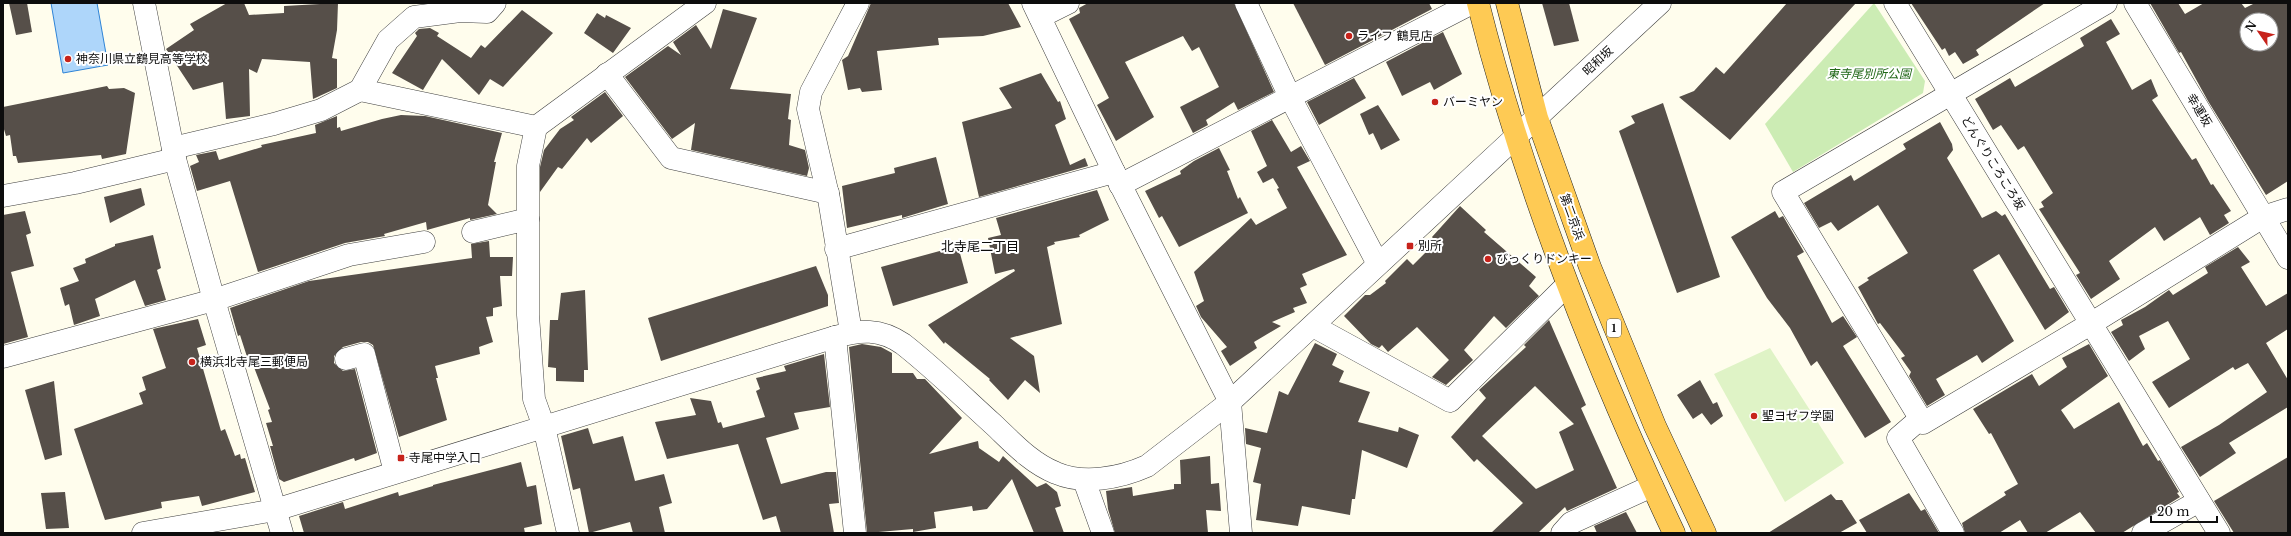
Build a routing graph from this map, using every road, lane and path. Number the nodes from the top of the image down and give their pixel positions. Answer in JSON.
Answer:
{"nodes":[{"id":1,"x":144,"y":3,"type":"edge"},
{"id":2,"x":495,"y":3,"type":"edge"},
{"id":3,"x":705,"y":3,"type":"edge"},
{"id":4,"x":858,"y":3,"type":"edge"},
{"id":5,"x":1068,"y":3,"type":"edge"},
{"id":6,"x":1246,"y":3,"type":"edge"},
{"id":7,"x":1472,"y":3,"type":"edge"},
{"id":8,"x":1478,"y":3,"type":"edge"},
{"id":9,"x":1507,"y":3,"type":"edge"},
{"id":10,"x":1660,"y":3,"type":"edge"},
{"id":11,"x":1895,"y":3,"type":"edge"},
{"id":12,"x":2106,"y":3,"type":"edge"},
{"id":13,"x":2135,"y":3,"type":"edge"},
{"id":14,"x":1036,"y":10,"type":"edge"},
{"id":15,"x":607,"y":74,"type":"junction"},
{"id":16,"x":360,"y":90,"type":"junction"},
{"id":17,"x":1950,"y":96,"type":"junction"},
{"id":18,"x":1290,"y":97,"type":"junction"},
{"id":19,"x":1537,"y":118,"type":"junction"},
{"id":20,"x":536,"y":127,"type":"junction"},
{"id":21,"x":1516,"y":137,"type":"junction"},
{"id":22,"x":174,"y":153,"type":"junction"},
{"id":23,"x":1117,"y":178,"type":"junction"},
{"id":24,"x":828,"y":193,"type":"junction"},
{"id":25,"x":3,"y":196,"type":"edge"},
{"id":26,"x":2288,"y":209,"type":"edge"},
{"id":27,"x":2263,"y":217,"type":"junction"},
{"id":28,"x":528,"y":219,"type":"junction"},
{"id":29,"x":473,"y":232,"type":"dead end"},
{"id":30,"x":424,"y":242,"type":"dead end"},
{"id":31,"x":836,"y":249,"type":"junction"},
{"id":32,"x":2288,"y":258,"type":"edge"},
{"id":33,"x":1378,"y":264,"type":"junction"},
{"id":34,"x":1567,"y":284,"type":"junction"},
{"id":35,"x":214,"y":300,"type":"junction"},
{"id":36,"x":2092,"y":323,"type":"junction"},
{"id":37,"x":1312,"y":326,"type":"junction"},
{"id":38,"x":843,"y":334,"type":"junction"},
{"id":39,"x":3,"y":357,"type":"edge"},
{"id":40,"x":346,"y":359,"type":"dead end"},
{"id":41,"x":1230,"y":402,"type":"junction"},
{"id":42,"x":1920,"y":419,"type":"junction"},
{"id":43,"x":544,"y":427,"type":"junction"},
{"id":44,"x":395,"y":472,"type":"junction"},
{"id":45,"x":1084,"y":480,"type":"junction"},
{"id":46,"x":1652,"y":486,"type":"junction"},
{"id":47,"x":2199,"y":500,"type":"junction"},
{"id":48,"x":275,"y":510,"type":"junction"},
{"id":49,"x":145,"y":533,"type":"edge"},
{"id":50,"x":282,"y":533,"type":"edge"},
{"id":51,"x":568,"y":533,"type":"edge"},
{"id":52,"x":856,"y":533,"type":"edge"},
{"id":53,"x":1103,"y":533,"type":"edge"},
{"id":54,"x":1241,"y":533,"type":"edge"},
{"id":55,"x":1562,"y":533,"type":"edge"},
{"id":56,"x":1674,"y":533,"type":"edge"},
{"id":57,"x":1705,"y":533,"type":"edge"},
{"id":58,"x":1953,"y":533,"type":"edge"},
{"id":59,"x":2143,"y":533,"type":"edge"},
{"id":60,"x":2219,"y":533,"type":"edge"}],
"edges":[{"from":1,"to":22,"type":"street"},
{"from":2,"to":16,"type":"street"},
{"from":3,"to":15,"type":"street"},
{"from":4,"to":24,"type":"street"},
{"from":5,"to":14,"type":"street"},
{"from":6,"to":18,"type":"street"},
{"from":7,"to":18,"type":"street"},
{"from":8,"to":21,"type":"highway","number":"1"},
{"from":9,"to":19,"type":"highway","name":"第二京浜","number":"1"},
{"from":10,"to":19,"type":"street","name":"昭和坂"},
{"from":11,"to":17,"type":"street","name":"どんぐりころころ坂"},
{"from":12,"to":17,"type":"street"},
{"from":13,"to":27,"type":"street","name":"幸運坂"},
{"from":14,"to":23,"type":"street"},
{"from":15,"to":20,"type":"street"},
{"from":15,"to":24,"type":"street"},
{"from":16,"to":20,"type":"street"},
{"from":16,"to":22,"type":"street"},
{"from":17,"to":36,"type":"street","name":"どんぐりころころ坂"},
{"from":17,"to":42,"type":"street"},
{"from":18,"to":23,"type":"street"},
{"from":18,"to":33,"type":"street"},
{"from":19,"to":21,"type":"street","name":"昭和坂"},
{"from":19,"to":57,"type":"highway","name":"第二京浜","number":"1"},
{"from":20,"to":28,"type":"street"},
{"from":21,"to":33,"type":"street","name":"昭和坂"},
{"from":21,"to":34,"type":"highway","number":"1"},
{"from":22,"to":25,"type":"street"},
{"from":22,"to":35,"type":"street"},
{"from":23,"to":31,"type":"street"},
{"from":23,"to":41,"type":"street"},
{"from":24,"to":31,"type":"street"},
{"from":26,"to":27,"type":"street"},
{"from":27,"to":32,"type":"street","name":"幸運坂"},
{"from":27,"to":36,"type":"street"},
{"from":28,"to":29,"type":"street"},
{"from":28,"to":43,"type":"street"},
{"from":30,"to":35,"type":"street"},
{"from":31,"to":38,"type":"street"},
{"from":33,"to":37,"type":"street","name":"昭和坂"},
{"from":34,"to":37,"type":"street"},
{"from":34,"to":46,"type":"highway","number":"1"},
{"from":35,"to":39,"type":"street"},
{"from":35,"to":48,"type":"street"},
{"from":36,"to":42,"type":"street"},
{"from":36,"to":47,"type":"street","name":"どんぐりころころ坂"},
{"from":37,"to":41,"type":"street","name":"昭和坂"},
{"from":38,"to":43,"type":"street","name":"昭和坂"},
{"from":38,"to":45,"type":"street","name":"昭和坂"},
{"from":38,"to":52,"type":"street"},
{"from":40,"to":44,"type":"street"},
{"from":41,"to":45,"type":"street","name":"昭和坂"},
{"from":41,"to":54,"type":"street"},
{"from":42,"to":58,"type":"street"},
{"from":43,"to":44,"type":"street","name":"昭和坂"},
{"from":43,"to":51,"type":"street"},
{"from":44,"to":48,"type":"street","name":"昭和坂"},
{"from":45,"to":53,"type":"street"},
{"from":46,"to":55,"type":"street"},
{"from":46,"to":56,"type":"highway","number":"1"},
{"from":47,"to":59,"type":"street"},
{"from":47,"to":60,"type":"street","name":"どんぐりころころ坂"},
{"from":48,"to":49,"type":"street","name":"昭和坂"},
{"from":48,"to":50,"type":"street"}]}
